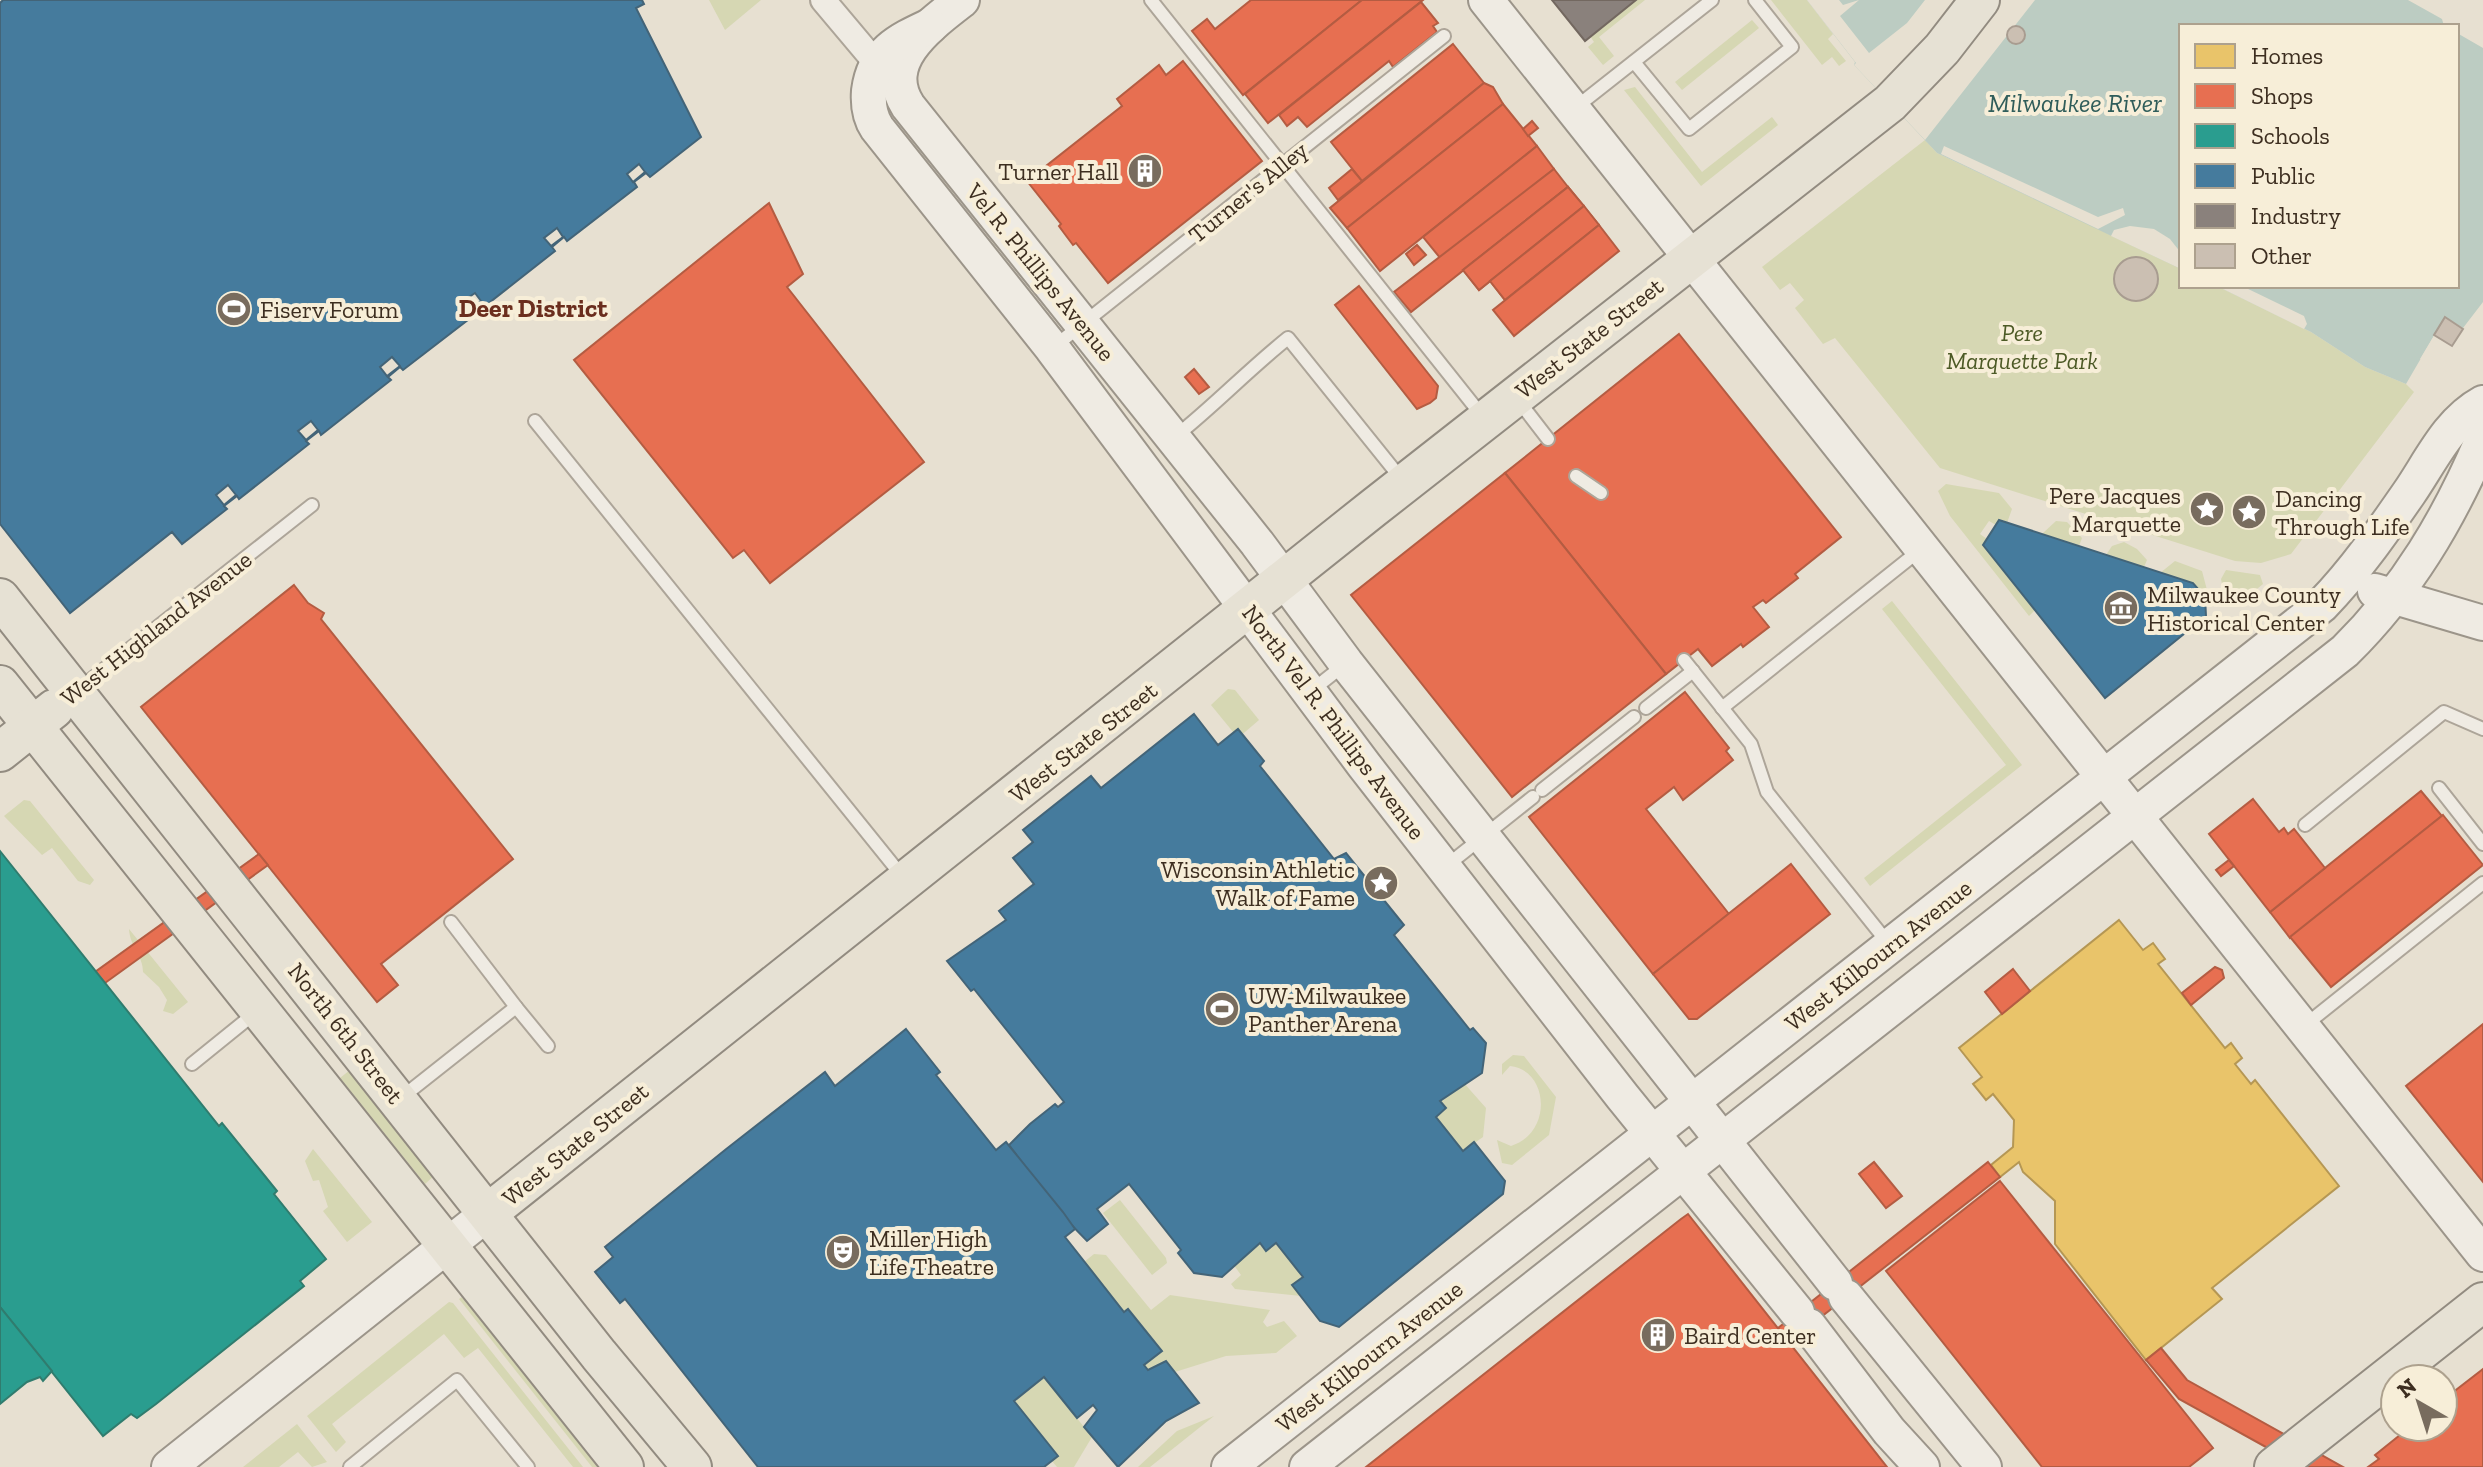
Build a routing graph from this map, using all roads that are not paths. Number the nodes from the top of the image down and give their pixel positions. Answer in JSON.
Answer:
{"nodes":[{"id":1,"x":823,"y":0,"type":"edge"},
{"id":2,"x":962,"y":0,"type":"edge"},
{"id":3,"x":1151,"y":0,"type":"edge"},
{"id":4,"x":1486,"y":0,"type":"edge"},
{"id":5,"x":1712,"y":0,"type":"edge"},
{"id":6,"x":1755,"y":0,"type":"edge"},
{"id":7,"x":1980,"y":0,"type":"edge"},
{"id":8,"x":930,"y":26,"type":"junction"},
{"id":9,"x":1444,"y":36,"type":"dead end"},
{"id":10,"x":1634,"y":62,"type":"junction"},
{"id":11,"x":876,"y":63,"type":"junction"},
{"id":12,"x":1572,"y":110,"type":"junction"},
{"id":13,"x":1282,"y":165,"type":"junction"},
{"id":14,"x":1690,"y":259,"type":"junction"},
{"id":15,"x":1081,"y":324,"type":"junction"},
{"id":16,"x":1052,"y":348,"type":"junction"},
{"id":17,"x":1515,"y":397,"type":"junction"},
{"id":18,"x":2483,"y":403,"type":"edge"},
{"id":19,"x":1485,"y":420,"type":"junction"},
{"id":20,"x":535,"y":421,"type":"dead end"},
{"id":21,"x":1173,"y":438,"type":"junction"},
{"id":22,"x":1548,"y":439,"type":"dead end"},
{"id":23,"x":2483,"y":439,"type":"edge"},
{"id":24,"x":1576,"y":476,"type":"dead end"},
{"id":25,"x":1405,"y":483,"type":"junction"},
{"id":26,"x":1601,"y":493,"type":"dead end"},
{"id":27,"x":312,"y":505,"type":"dead end"},
{"id":28,"x":1923,"y":547,"type":"junction"},
{"id":29,"x":1285,"y":579,"type":"junction"},
{"id":30,"x":2344,"y":582,"type":"junction"},
{"id":31,"x":2395,"y":596,"type":"junction"},
{"id":32,"x":0,"y":598,"type":"edge"},
{"id":33,"x":1248,"y":610,"type":"junction"},
{"id":34,"x":2483,"y":623,"type":"edge"},
{"id":35,"x":1346,"y":663,"type":"junction"},
{"id":36,"x":0,"y":685,"type":"edge"},
{"id":37,"x":75,"y":693,"type":"junction"},
{"id":38,"x":1309,"y":693,"type":"junction"},
{"id":39,"x":1646,"y":708,"type":"dead end"},
{"id":40,"x":1722,"y":708,"type":"junction"},
{"id":41,"x":1634,"y":717,"type":"dead end"},
{"id":42,"x":34,"y":725,"type":"junction"},
{"id":43,"x":2483,"y":729,"type":"edge"},
{"id":44,"x":0,"y":752,"type":"edge"},
{"id":45,"x":2106,"y":776,"type":"junction"},
{"id":46,"x":2439,"y":788,"type":"dead end"},
{"id":47,"x":2138,"y":815,"type":"junction"},
{"id":48,"x":2305,"y":825,"type":"dead end"},
{"id":49,"x":1483,"y":837,"type":"junction"},
{"id":50,"x":2483,"y":844,"type":"edge"},
{"id":51,"x":1444,"y":868,"type":"junction"},
{"id":52,"x":906,"y":882,"type":"junction"},
{"id":53,"x":2483,"y":883,"type":"edge"},
{"id":54,"x":451,"y":922,"type":"dead end"},
{"id":55,"x":1890,"y":946,"type":"junction"},
{"id":56,"x":516,"y":1007,"type":"junction"},
{"id":57,"x":260,"y":1009,"type":"junction"},
{"id":58,"x":2304,"y":1026,"type":"junction"},
{"id":59,"x":548,"y":1046,"type":"dead end"},
{"id":60,"x":192,"y":1064,"type":"dead end"},
{"id":61,"x":399,"y":1100,"type":"junction"},
{"id":62,"x":1692,"y":1101,"type":"junction"},
{"id":63,"x":1653,"y":1133,"type":"junction"},
{"id":64,"x":1723,"y":1141,"type":"junction"},
{"id":65,"x":1684,"y":1171,"type":"junction"},
{"id":66,"x":488,"y":1213,"type":"junction"},
{"id":67,"x":449,"y":1246,"type":"junction"},
{"id":68,"x":2483,"y":1254,"type":"edge"},
{"id":69,"x":2483,"y":1302,"type":"edge"},
{"id":70,"x":1286,"y":1422,"type":"junction"},
{"id":71,"x":2289,"y":1460,"type":"edge"},
{"id":72,"x":1312,"y":1463,"type":"edge"},
{"id":73,"x":169,"y":1467,"type":"edge"},
{"id":74,"x":350,"y":1467,"type":"edge"},
{"id":75,"x":528,"y":1467,"type":"edge"},
{"id":76,"x":624,"y":1467,"type":"edge"},
{"id":77,"x":692,"y":1467,"type":"edge"},
{"id":78,"x":1229,"y":1467,"type":"edge"},
{"id":79,"x":1922,"y":1467,"type":"edge"},
{"id":80,"x":1984,"y":1467,"type":"edge"}],
"edges":[{"from":1,"to":11,"type":"street"},
{"from":2,"to":8,"type":"street"},
{"from":3,"to":13,"type":"lane"},
{"from":4,"to":12,"type":"street"},
{"from":5,"to":10,"type":"lane"},
{"from":6,"to":10,"type":"lane"},
{"from":7,"to":14,"type":"main road","name":"West State Street"},
{"from":8,"to":11,"type":"street"},
{"from":8,"to":15,"type":"street","name":"Vel R. Phillips Avenue"},
{"from":9,"to":13,"type":"lane","name":"Turner's Alley"},
{"from":10,"to":12,"type":"lane"},
{"from":11,"to":16,"type":"street","name":"North Vel R. Phillips Avenue"},
{"from":12,"to":14,"type":"street"},
{"from":13,"to":15,"type":"lane","name":"Turner's Alley"},
{"from":13,"to":19,"type":"lane"},
{"from":14,"to":17,"type":"main road","name":"West State Street"},
{"from":14,"to":28,"type":"street"},
{"from":15,"to":16,"type":"lane","name":"Turner's Alley"},
{"from":15,"to":21,"type":"street","name":"Vel R. Phillips Avenue"},
{"from":16,"to":33,"type":"street","name":"North Vel R. Phillips Avenue"},
{"from":17,"to":19,"type":"main road","name":"West State Street"},
{"from":17,"to":22,"type":"lane"},
{"from":18,"to":30,"type":"street","name":"West Kilbourn Avenue"},
{"from":19,"to":25,"type":"main road","name":"West State Street"},
{"from":20,"to":52,"type":"lane"},
{"from":21,"to":25,"type":"lane"},
{"from":21,"to":29,"type":"street","name":"North Vel R. Phillips Avenue"},
{"from":23,"to":31,"type":"street","name":"West Kilbourn Avenue"},
{"from":24,"to":26,"type":"lane"},
{"from":25,"to":29,"type":"main road","name":"West State Street"},
{"from":27,"to":37,"type":"lane","name":"West Highland Avenue"},
{"from":28,"to":40,"type":"lane"},
{"from":28,"to":45,"type":"street"},
{"from":29,"to":33,"type":"main road","name":"West State Street"},
{"from":29,"to":35,"type":"street","name":"North Vel R. Phillips Avenue"},
{"from":30,"to":31,"type":"street"},
{"from":30,"to":45,"type":"street","name":"West Kilbourn Avenue"},
{"from":31,"to":34,"type":"street"},
{"from":31,"to":47,"type":"street","name":"West Kilbourn Avenue"},
{"from":32,"to":37,"type":"main road","name":"North 6th Street"},
{"from":33,"to":38,"type":"street","name":"North Vel R. Phillips Avenue"},
{"from":33,"to":52,"type":"main road","name":"West State Street"},
{"from":35,"to":38,"type":"lane"},
{"from":35,"to":49,"type":"street","name":"North Vel R. Phillips Avenue"},
{"from":36,"to":42,"type":"main road"},
{"from":37,"to":42,"type":"main road","name":"West Highland Avenue"},
{"from":37,"to":61,"type":"main road","name":"North 6th Street"},
{"from":38,"to":51,"type":"street","name":"North Vel R. Phillips Avenue"},
{"from":39,"to":40,"type":"lane"},
{"from":40,"to":55,"type":"lane"},
{"from":41,"to":49,"type":"lane"},
{"from":42,"to":44,"type":"main road","name":"West Highland Avenue"},
{"from":42,"to":57,"type":"main road"},
{"from":43,"to":48,"type":"lane"},
{"from":45,"to":47,"type":"street"},
{"from":45,"to":55,"type":"street","name":"West Kilbourn Avenue"},
{"from":46,"to":50,"type":"lane"},
{"from":47,"to":58,"type":"street"},
{"from":47,"to":64,"type":"street","name":"West Kilbourn Avenue"},
{"from":49,"to":51,"type":"lane"},
{"from":49,"to":62,"type":"street","name":"North Vel R. Phillips Avenue"},
{"from":51,"to":63,"type":"street","name":"North Vel R. Phillips Avenue"},
{"from":52,"to":66,"type":"main road","name":"West State Street"},
{"from":53,"to":58,"type":"lane"},
{"from":54,"to":56,"type":"lane"},
{"from":55,"to":62,"type":"street","name":"West Kilbourn Avenue"},
{"from":56,"to":59,"type":"lane"},
{"from":56,"to":61,"type":"lane"},
{"from":57,"to":60,"type":"lane"},
{"from":57,"to":67,"type":"main road"},
{"from":58,"to":68,"type":"street"},
{"from":61,"to":66,"type":"main road","name":"North 6th Street"},
{"from":62,"to":63,"type":"street","name":"West Kilbourn Avenue"},
{"from":62,"to":64,"type":"street","name":"North Vel R. Phillips Avenue"},
{"from":63,"to":65,"type":"street","name":"North Vel R. Phillips Avenue"},
{"from":63,"to":70,"type":"street","name":"West Kilbourn Avenue"},
{"from":64,"to":65,"type":"street","name":"West Kilbourn Avenue"},
{"from":64,"to":80,"type":"street","name":"North Vel R. Phillips Avenue"},
{"from":65,"to":72,"type":"street","name":"West Kilbourn Avenue"},
{"from":65,"to":79,"type":"street","name":"North Vel R. Phillips Avenue"},
{"from":66,"to":67,"type":"street","name":"West State Street"},
{"from":66,"to":77,"type":"main road","name":"North 6th Street"},
{"from":67,"to":73,"type":"street","name":"West State Street"},
{"from":67,"to":76,"type":"main road"},
{"from":69,"to":71,"type":"main road"},
{"from":70,"to":72,"type":"street"},
{"from":70,"to":78,"type":"street","name":"West Kilbourn Avenue"},
{"from":74,"to":75,"type":"lane"}]}
